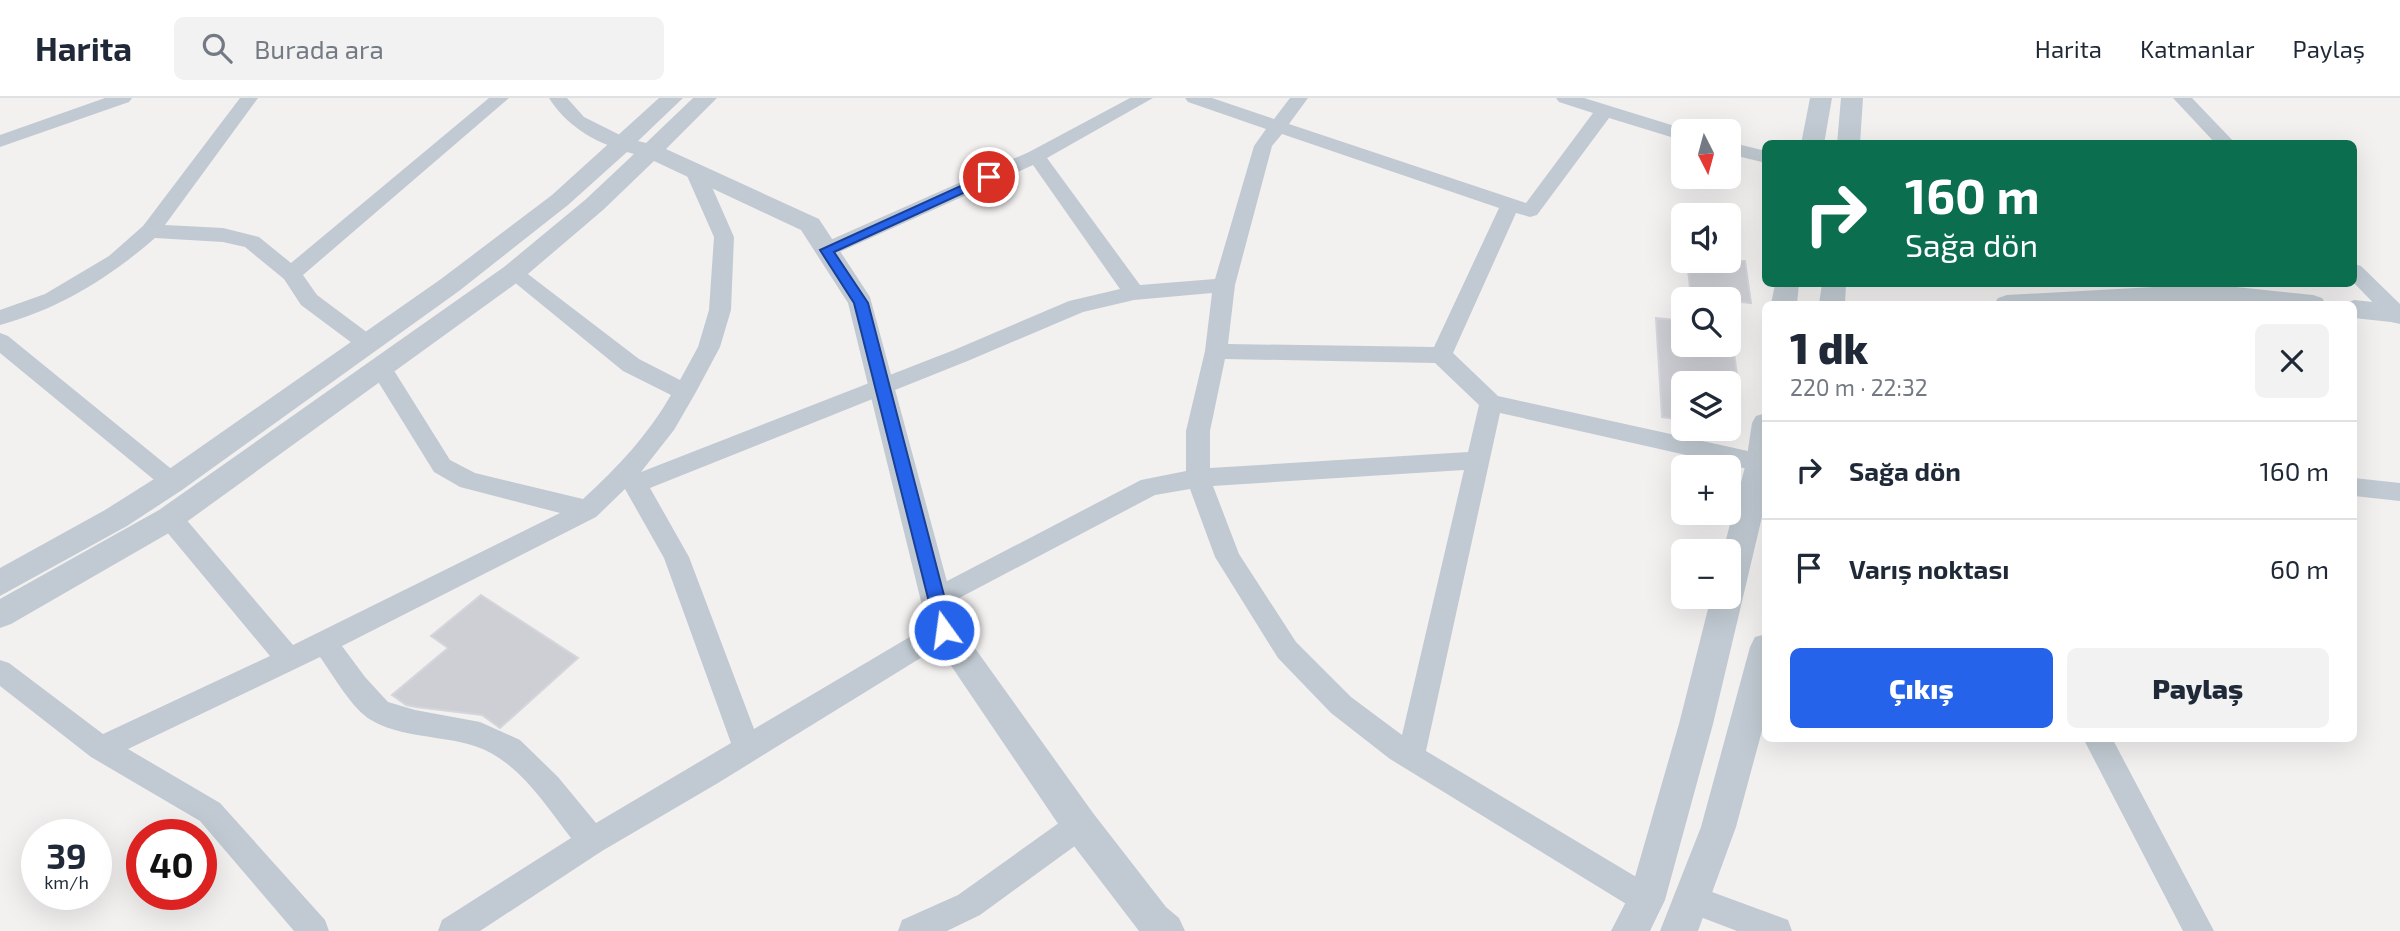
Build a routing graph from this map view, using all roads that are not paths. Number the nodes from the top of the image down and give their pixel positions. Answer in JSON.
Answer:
{"nodes":[{"id":1,"x":123,"y":98,"type":"edge"},
{"id":2,"x":249,"y":98,"type":"edge"},
{"id":3,"x":500,"y":98,"type":"edge"},
{"id":4,"x":558,"y":98,"type":"edge"},
{"id":5,"x":672,"y":98,"type":"edge"},
{"id":6,"x":706,"y":98,"type":"edge"},
{"id":7,"x":1144,"y":98,"type":"edge"},
{"id":8,"x":1194,"y":98,"type":"edge"},
{"id":9,"x":1300,"y":98,"type":"edge"},
{"id":10,"x":1565,"y":98,"type":"edge"},
{"id":11,"x":1852,"y":98,"type":"edge"},
{"id":12,"x":2182,"y":98,"type":"edge"},
{"id":13,"x":1815,"y":99,"type":"edge"},
{"id":14,"x":1635,"y":100,"type":"dead end"},
{"id":15,"x":1605,"y":110,"type":"junction"},
{"id":16,"x":1634,"y":120,"type":"junction"},
{"id":17,"x":1278,"y":127,"type":"junction"},
{"id":18,"x":1671,"y":131,"type":"edge"},
{"id":19,"x":1812,"y":140,"type":"edge"},
{"id":20,"x":1848,"y":140,"type":"edge"},
{"id":21,"x":2223,"y":140,"type":"edge"},
{"id":22,"x":0,"y":141,"type":"edge"},
{"id":23,"x":637,"y":147,"type":"junction"},
{"id":24,"x":1741,"y":151,"type":"edge"},
{"id":25,"x":1036,"y":156,"type":"junction"},
{"id":26,"x":1762,"y":156,"type":"edge"},
{"id":27,"x":694,"y":169,"type":"junction"},
{"id":28,"x":1510,"y":205,"type":"junction"},
{"id":29,"x":150,"y":230,"type":"junction"},
{"id":30,"x":826,"y":250,"type":"junction"},
{"id":31,"x":513,"y":273,"type":"junction"},
{"id":32,"x":290,"y":274,"type":"junction"},
{"id":33,"x":2357,"y":274,"type":"edge"},
{"id":34,"x":1224,"y":285,"type":"junction"},
{"id":35,"x":1135,"y":293,"type":"junction"},
{"id":36,"x":2062,"y":301,"type":"edge"},
{"id":37,"x":2284,"y":301,"type":"edge"},
{"id":38,"x":2357,"y":309,"type":"edge"},
{"id":39,"x":2399,"y":315,"type":"edge"},
{"id":40,"x":0,"y":318,"type":"edge"},
{"id":41,"x":0,"y":341,"type":"edge"},
{"id":42,"x":1216,"y":351,"type":"junction"},
{"id":43,"x":374,"y":355,"type":"junction"},
{"id":44,"x":1441,"y":355,"type":"junction"},
{"id":45,"x":882,"y":386,"type":"junction"},
{"id":46,"x":685,"y":391,"type":"junction"},
{"id":47,"x":1491,"y":403,"type":"junction"},
{"id":48,"x":1478,"y":460,"type":"junction"},
{"id":49,"x":1762,"y":463,"type":"edge"},
{"id":50,"x":1762,"y":467,"type":"edge"},
{"id":51,"x":1198,"y":478,"type":"junction"},
{"id":52,"x":630,"y":480,"type":"junction"},
{"id":53,"x":172,"y":482,"type":"junction"},
{"id":54,"x":2357,"y":487,"type":"edge"},
{"id":55,"x":2400,"y":492,"type":"edge"},
{"id":56,"x":587,"y":510,"type":"junction"},
{"id":57,"x":170,"y":518,"type":"junction"},
{"id":58,"x":1741,"y":545,"type":"edge"},
{"id":59,"x":0,"y":583,"type":"edge"},
{"id":60,"x":937,"y":598,"type":"junction"},
{"id":61,"x":1724,"y":609,"type":"edge"},
{"id":62,"x":0,"y":615,"type":"edge"},
{"id":63,"x":944,"y":630,"type":"junction"},
{"id":64,"x":325,"y":642,"type":"junction"},
{"id":65,"x":289,"y":660,"type":"junction"},
{"id":66,"x":1762,"y":664,"type":"edge"},
{"id":67,"x":0,"y":671,"type":"edge"},
{"id":68,"x":2099,"y":742,"type":"edge"},
{"id":69,"x":102,"y":748,"type":"junction"},
{"id":70,"x":747,"y":748,"type":"junction"},
{"id":71,"x":1411,"y":757,"type":"junction"},
{"id":72,"x":1080,"y":825,"type":"junction"},
{"id":73,"x":592,"y":841,"type":"junction"},
{"id":74,"x":1647,"y":900,"type":"junction"},
{"id":75,"x":1686,"y":916,"type":"edge"},
{"id":76,"x":314,"y":931,"type":"edge"},
{"id":77,"x":453,"y":931,"type":"edge"},
{"id":78,"x":913,"y":931,"type":"edge"},
{"id":79,"x":1166,"y":931,"type":"edge"},
{"id":80,"x":1630,"y":931,"type":"edge"},
{"id":81,"x":1777,"y":931,"type":"edge"},
{"id":82,"x":2199,"y":931,"type":"edge"}],
"edges":[{"from":1,"to":22,"type":"street"},
{"from":2,"to":29,"type":"street"},
{"from":3,"to":32,"type":"street"},
{"from":4,"to":23,"type":"street"},
{"from":5,"to":23,"type":"street"},
{"from":6,"to":23,"type":"street"},
{"from":7,"to":25,"type":"street"},
{"from":8,"to":17,"type":"street"},
{"from":9,"to":17,"type":"street"},
{"from":10,"to":15,"type":"street"},
{"from":11,"to":20,"type":"street"},
{"from":12,"to":21,"type":"street"},
{"from":13,"to":19,"type":"street"},
{"from":14,"to":16,"type":"street"},
{"from":15,"to":16,"type":"street"},
{"from":15,"to":28,"type":"street"},
{"from":16,"to":18,"type":"street"},
{"from":17,"to":28,"type":"street"},
{"from":17,"to":34,"type":"street"},
{"from":23,"to":27,"type":"street"},
{"from":23,"to":31,"type":"street"},
{"from":23,"to":43,"type":"street"},
{"from":24,"to":26,"type":"street"},
{"from":25,"to":30,"type":"street"},
{"from":25,"to":35,"type":"street"},
{"from":27,"to":30,"type":"street"},
{"from":27,"to":46,"type":"street"},
{"from":28,"to":44,"type":"street"},
{"from":29,"to":32,"type":"street"},
{"from":29,"to":40,"type":"street"},
{"from":30,"to":45,"type":"street"},
{"from":31,"to":43,"type":"street"},
{"from":31,"to":46,"type":"street"},
{"from":32,"to":43,"type":"street"},
{"from":33,"to":39,"type":"street"},
{"from":34,"to":35,"type":"street"},
{"from":34,"to":42,"type":"street"},
{"from":35,"to":45,"type":"street"},
{"from":36,"to":37,"type":"street"},
{"from":38,"to":39,"type":"street"},
{"from":41,"to":53,"type":"street"},
{"from":42,"to":44,"type":"street"},
{"from":42,"to":51,"type":"street"},
{"from":43,"to":53,"type":"street"},
{"from":43,"to":56,"type":"street"},
{"from":43,"to":57,"type":"street"},
{"from":44,"to":47,"type":"street"},
{"from":45,"to":52,"type":"street"},
{"from":45,"to":60,"type":"street"},
{"from":46,"to":52,"type":"street"},
{"from":47,"to":48,"type":"street"},
{"from":47,"to":49,"type":"street"},
{"from":48,"to":51,"type":"street"},
{"from":48,"to":71,"type":"street"},
{"from":50,"to":58,"type":"street"},
{"from":51,"to":60,"type":"street"},
{"from":51,"to":71,"type":"street"},
{"from":52,"to":56,"type":"street"},
{"from":52,"to":70,"type":"street"},
{"from":53,"to":59,"type":"street"},
{"from":54,"to":55,"type":"street"},
{"from":56,"to":64,"type":"street"},
{"from":57,"to":62,"type":"street"},
{"from":57,"to":65,"type":"street"},
{"from":60,"to":63,"type":"street"},
{"from":61,"to":74,"type":"street"},
{"from":63,"to":70,"type":"street"},
{"from":63,"to":72,"type":"street"},
{"from":64,"to":65,"type":"street"},
{"from":64,"to":73,"type":"street"},
{"from":65,"to":69,"type":"street"},
{"from":66,"to":75,"type":"street"},
{"from":67,"to":69,"type":"street"},
{"from":68,"to":82,"type":"street"},
{"from":69,"to":76,"type":"street"},
{"from":70,"to":73,"type":"street"},
{"from":71,"to":74,"type":"street"},
{"from":72,"to":78,"type":"street"},
{"from":72,"to":79,"type":"street"},
{"from":73,"to":77,"type":"street"},
{"from":74,"to":80,"type":"street"},
{"from":75,"to":81,"type":"street"}]}
